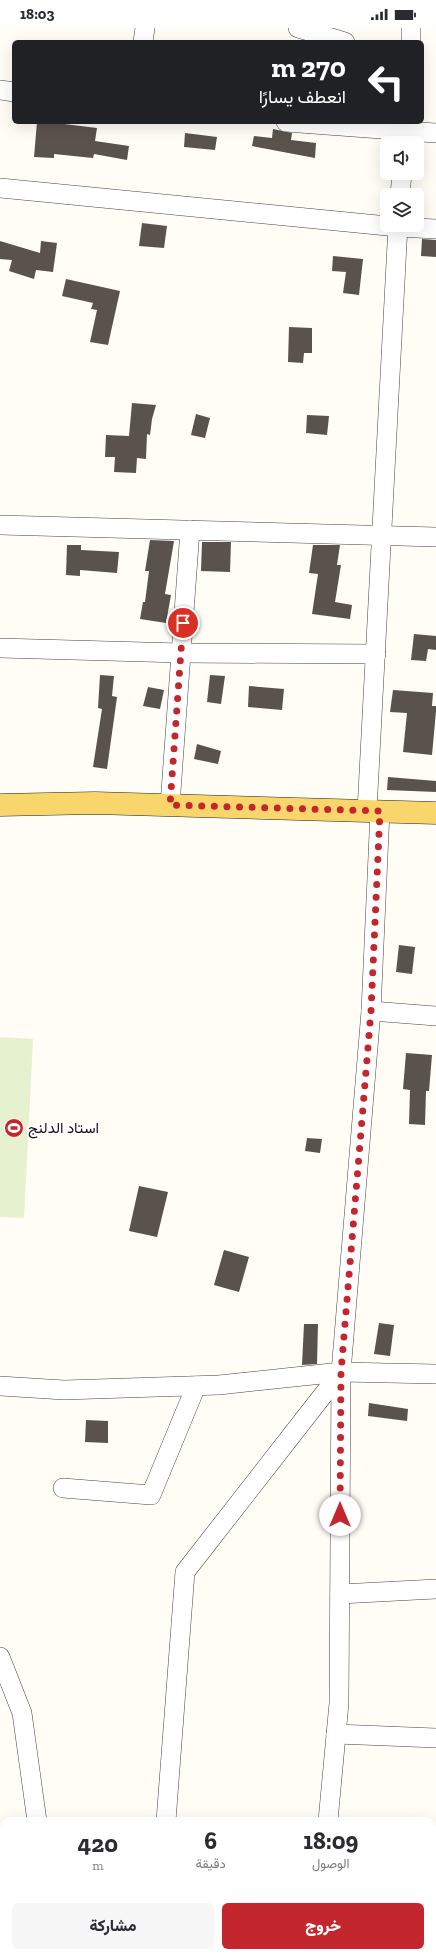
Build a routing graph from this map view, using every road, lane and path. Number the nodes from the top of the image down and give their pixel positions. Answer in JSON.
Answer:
{"nodes":[{"id":1,"x":145,"y":28,"type":"edge"},
{"id":2,"x":298,"y":28,"type":"edge"},
{"id":3,"x":411,"y":28,"type":"edge"},
{"id":4,"x":143,"y":40,"type":"edge"},
{"id":5,"x":338,"y":40,"type":"edge"},
{"id":6,"x":411,"y":40,"type":"edge"},
{"id":7,"x":0,"y":90,"type":"edge"},
{"id":8,"x":12,"y":92,"type":"edge"},
{"id":9,"x":310,"y":124,"type":"edge"},
{"id":10,"x":406,"y":132,"type":"edge"},
{"id":11,"x":436,"y":133,"type":"edge"},
{"id":12,"x":0,"y":188,"type":"edge"},
{"id":13,"x":380,"y":224,"type":"edge"},
{"id":14,"x":424,"y":228,"type":"edge"},
{"id":15,"x":436,"y":229,"type":"edge"},
{"id":16,"x":398,"y":232,"type":"edge"},
{"id":17,"x":0,"y":525,"type":"edge"},
{"id":18,"x":190,"y":530,"type":"junction"},
{"id":19,"x":382,"y":536,"type":"junction"},
{"id":20,"x":436,"y":537,"type":"edge"},
{"id":21,"x":0,"y":648,"type":"edge"},
{"id":22,"x":181,"y":653,"type":"junction"},
{"id":23,"x":376,"y":654,"type":"junction"},
{"id":24,"x":0,"y":805,"type":"edge"},
{"id":25,"x":170,"y":805,"type":"junction"},
{"id":26,"x":374,"y":811,"type":"junction"},
{"id":27,"x":436,"y":813,"type":"edge"},
{"id":28,"x":371,"y":1011,"type":"junction"},
{"id":29,"x":436,"y":1016,"type":"edge"},
{"id":30,"x":341,"y":1372,"type":"junction"},
{"id":31,"x":436,"y":1374,"type":"edge"},
{"id":32,"x":0,"y":1386,"type":"edge"},
{"id":33,"x":196,"y":1386,"type":"junction"},
{"id":34,"x":63,"y":1488,"type":"dead end"},
{"id":35,"x":436,"y":1589,"type":"edge"},
{"id":36,"x":340,"y":1594,"type":"junction"},
{"id":37,"x":0,"y":1657,"type":"edge"},
{"id":38,"x":336,"y":1734,"type":"junction"},
{"id":39,"x":436,"y":1738,"type":"edge"},
{"id":40,"x":37,"y":1817,"type":"edge"},
{"id":41,"x":166,"y":1817,"type":"edge"},
{"id":42,"x":328,"y":1817,"type":"edge"}],
"edges":[{"from":1,"to":4,"type":"street"},
{"from":2,"to":5,"type":"street"},
{"from":3,"to":6,"type":"street"},
{"from":7,"to":8,"type":"street"},
{"from":9,"to":10,"type":"street"},
{"from":10,"to":11,"type":"street"},
{"from":12,"to":13,"type":"street"},
{"from":14,"to":15,"type":"street"},
{"from":16,"to":19,"type":"street"},
{"from":17,"to":18,"type":"street"},
{"from":18,"to":19,"type":"street"},
{"from":18,"to":22,"type":"street"},
{"from":19,"to":20,"type":"street"},
{"from":19,"to":23,"type":"street"},
{"from":21,"to":22,"type":"street"},
{"from":22,"to":23,"type":"street"},
{"from":22,"to":25,"type":"street"},
{"from":23,"to":26,"type":"street"},
{"from":24,"to":25,"type":"main road"},
{"from":25,"to":26,"type":"main road"},
{"from":26,"to":27,"type":"main road"},
{"from":26,"to":28,"type":"street"},
{"from":28,"to":29,"type":"street"},
{"from":28,"to":30,"type":"street"},
{"from":30,"to":31,"type":"street"},
{"from":30,"to":33,"type":"street"},
{"from":30,"to":36,"type":"street"},
{"from":30,"to":41,"type":"street"},
{"from":32,"to":33,"type":"street"},
{"from":33,"to":34,"type":"street"},
{"from":35,"to":36,"type":"street"},
{"from":36,"to":38,"type":"street"},
{"from":37,"to":40,"type":"street"},
{"from":38,"to":39,"type":"street"},
{"from":38,"to":42,"type":"street"}]}
